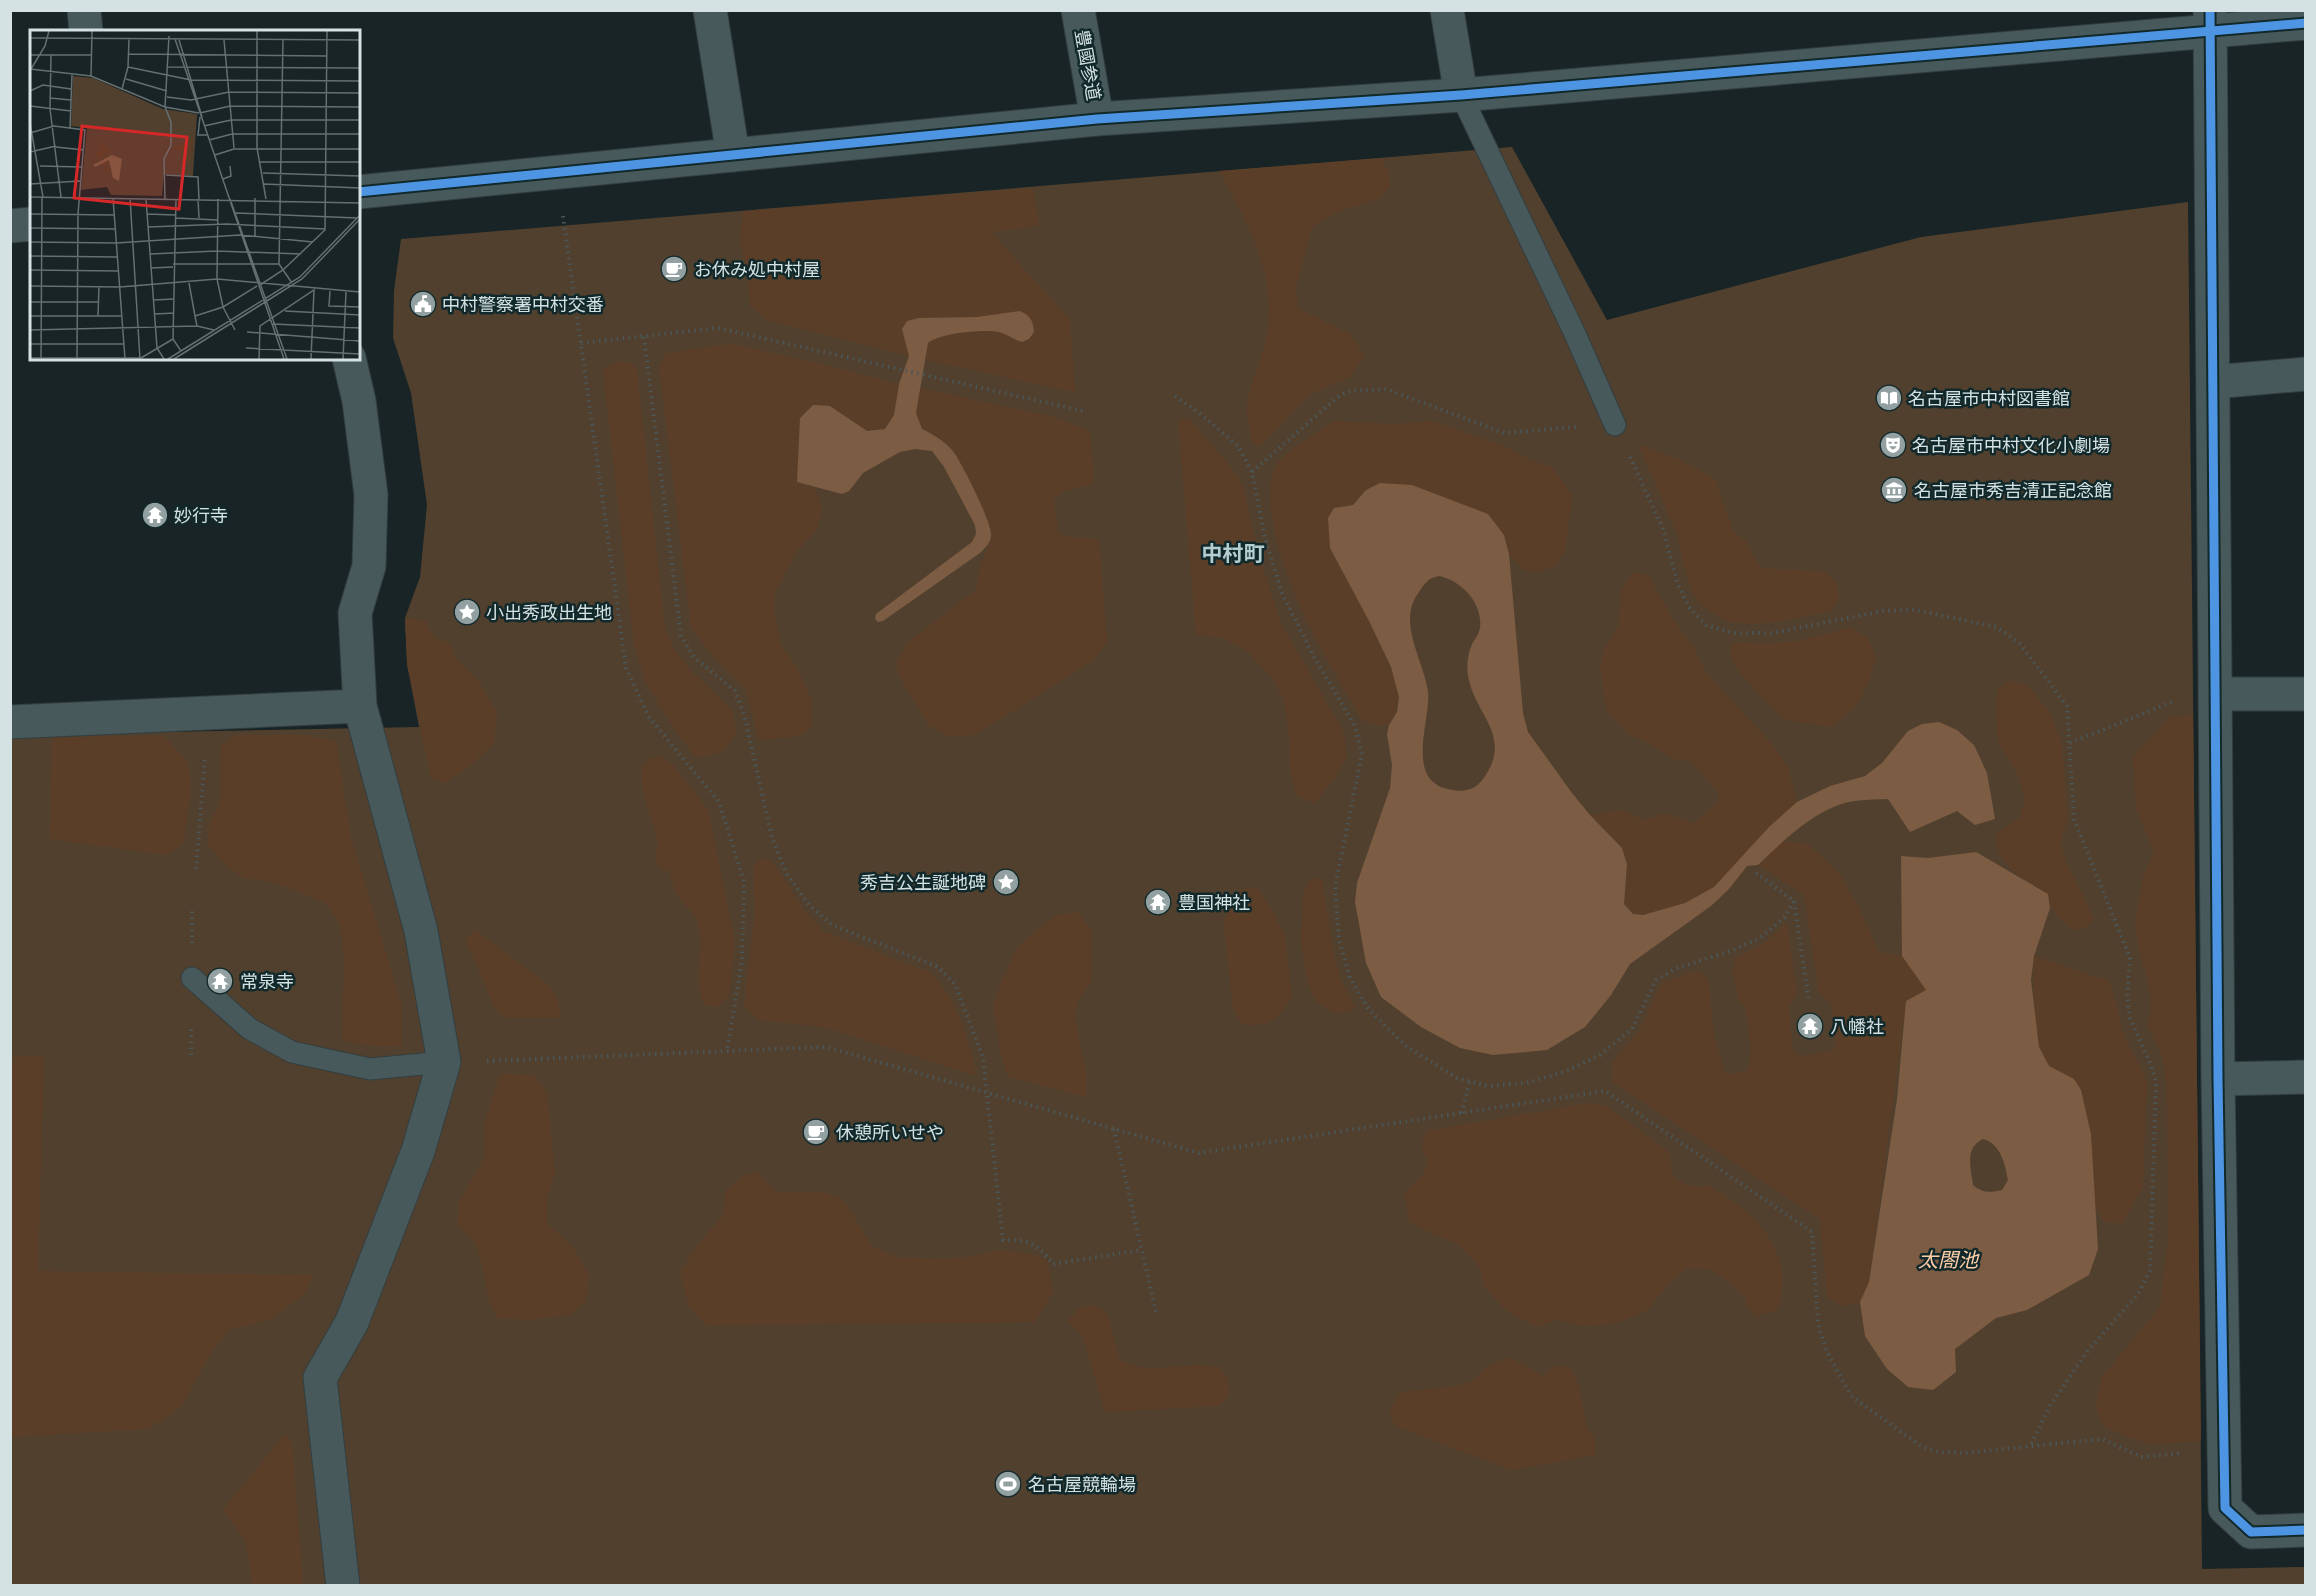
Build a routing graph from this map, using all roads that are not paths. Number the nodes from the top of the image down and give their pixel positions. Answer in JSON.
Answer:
{"nodes":[{"id":1,"x":84,"y":10,"type":"edge"},
{"id":2,"x":710,"y":10,"type":"edge"},
{"id":3,"x":1078,"y":10,"type":"edge"},
{"id":4,"x":1447,"y":10,"type":"edge"},
{"id":5,"x":2211,"y":21,"type":"edge"},
{"id":6,"x":2306,"y":22,"type":"edge"},
{"id":7,"x":86,"y":30,"type":"edge"},
{"id":8,"x":1461,"y":95,"type":"junction"},
{"id":9,"x":1097,"y":119,"type":"junction"},
{"id":10,"x":734,"y":155,"type":"junction"},
{"id":11,"x":360,"y":192,"type":"edge"},
{"id":12,"x":30,"y":224,"type":"edge"},
{"id":13,"x":10,"y":226,"type":"edge"},
{"id":14,"x":349,"y":360,"type":"edge"},
{"id":15,"x":2306,"y":374,"type":"edge"},
{"id":16,"x":2213,"y":382,"type":"junction"},
{"id":17,"x":1615,"y":424,"type":"road end"},
{"id":18,"x":2215,"y":694,"type":"junction"},
{"id":19,"x":2306,"y":694,"type":"edge"},
{"id":20,"x":360,"y":706,"type":"junction"},
{"id":21,"x":10,"y":722,"type":"edge"},
{"id":22,"x":192,"y":978,"type":"dead end"},
{"id":23,"x":444,"y":1062,"type":"junction"},
{"id":24,"x":2306,"y":1077,"type":"edge"},
{"id":25,"x":2218,"y":1078,"type":"junction"},
{"id":26,"x":2306,"y":1530,"type":"edge"},
{"id":27,"x":343,"y":1586,"type":"edge"}],
"edges":[{"from":1,"to":7,"type":"street"},
{"from":2,"to":10,"type":"street"},
{"from":3,"to":9,"type":"street","name":"豊國参道"},
{"from":4,"to":8,"type":"street"},
{"from":5,"to":6,"type":"street"},
{"from":5,"to":8,"type":"street"},
{"from":5,"to":16,"type":"street"},
{"from":8,"to":9,"type":"street"},
{"from":8,"to":17,"type":"lane"},
{"from":9,"to":10,"type":"street"},
{"from":10,"to":11,"type":"street"},
{"from":12,"to":13,"type":"street"},
{"from":14,"to":20,"type":"street"},
{"from":15,"to":16,"type":"street"},
{"from":16,"to":18,"type":"street"},
{"from":18,"to":19,"type":"street"},
{"from":18,"to":25,"type":"street"},
{"from":20,"to":21,"type":"street"},
{"from":20,"to":23,"type":"street"},
{"from":22,"to":23,"type":"lane"},
{"from":23,"to":27,"type":"street"},
{"from":24,"to":25,"type":"street"},
{"from":25,"to":26,"type":"street"}]}
